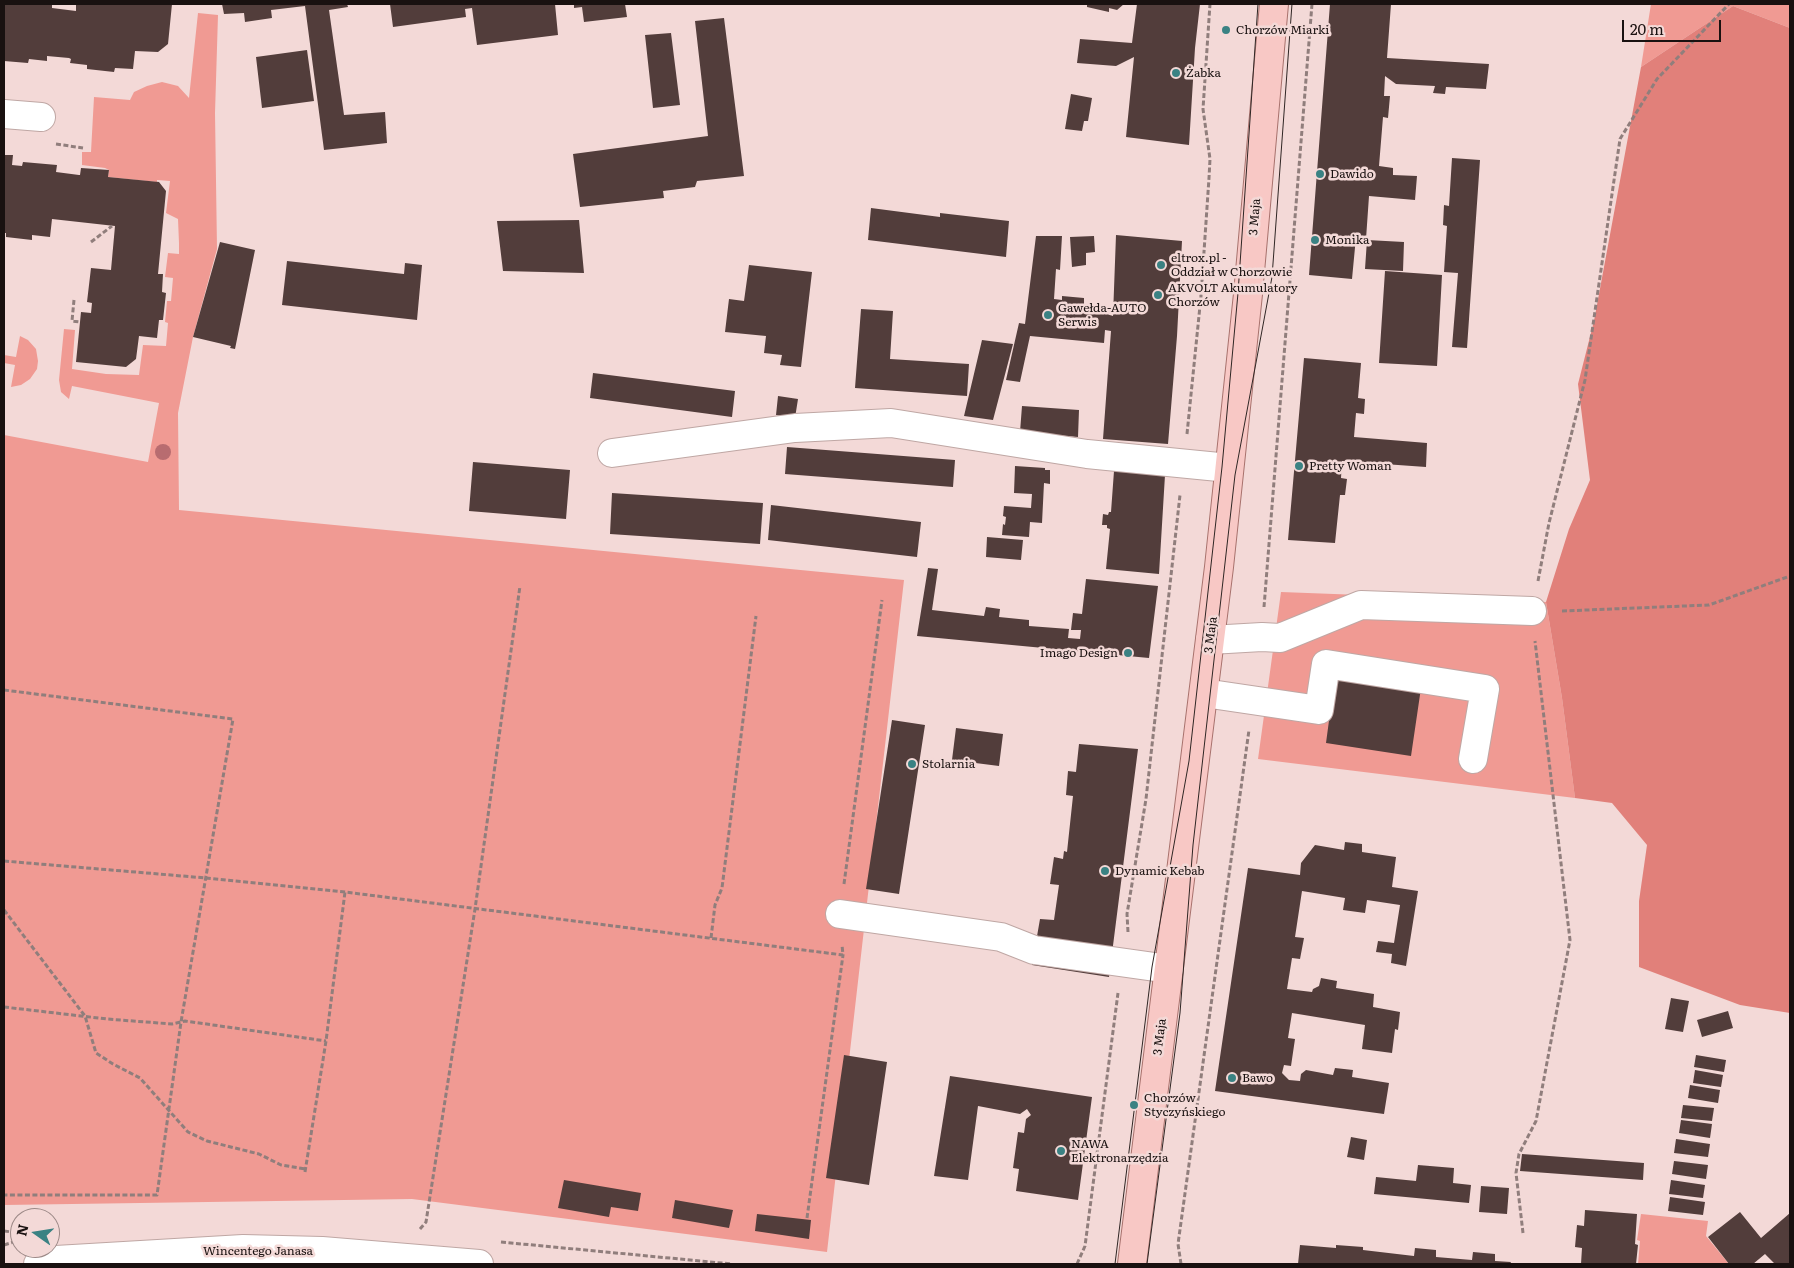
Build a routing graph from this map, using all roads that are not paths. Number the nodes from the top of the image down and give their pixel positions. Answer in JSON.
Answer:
{"nodes":[{"id":1,"x":1274,"y":4,"type":"edge"},
{"id":2,"x":4,"y":114,"type":"edge"},
{"id":3,"x":41,"y":117,"type":"dead end"},
{"id":4,"x":612,"y":453,"type":"dead end"},
{"id":5,"x":1229,"y":468,"type":"junction"},
{"id":6,"x":1532,"y":610,"type":"road end"},
{"id":7,"x":1210,"y":640,"type":"junction"},
{"id":8,"x":1204,"y":693,"type":"junction"},
{"id":9,"x":1473,"y":759,"type":"dead end"},
{"id":10,"x":840,"y":914,"type":"road end"},
{"id":11,"x":1169,"y":969,"type":"junction"},
{"id":12,"x":38,"y":1264,"type":"edge"},
{"id":13,"x":479,"y":1264,"type":"edge"},
{"id":14,"x":1132,"y":1264,"type":"edge"}],
"edges":[{"from":1,"to":5,"type":"main road","name":"3 Maja"},
{"from":2,"to":3,"type":"street"},
{"from":4,"to":5,"type":"street"},
{"from":5,"to":7,"type":"main road","name":"3 Maja"},
{"from":6,"to":7,"type":"street"},
{"from":7,"to":8,"type":"main road","name":"3 Maja"},
{"from":8,"to":9,"type":"street"},
{"from":8,"to":11,"type":"main road","name":"3 Maja"},
{"from":10,"to":11,"type":"street"},
{"from":11,"to":14,"type":"main road","name":"3 Maja"},
{"from":12,"to":13,"type":"street","name":"Wincentego Janasa"}]}
